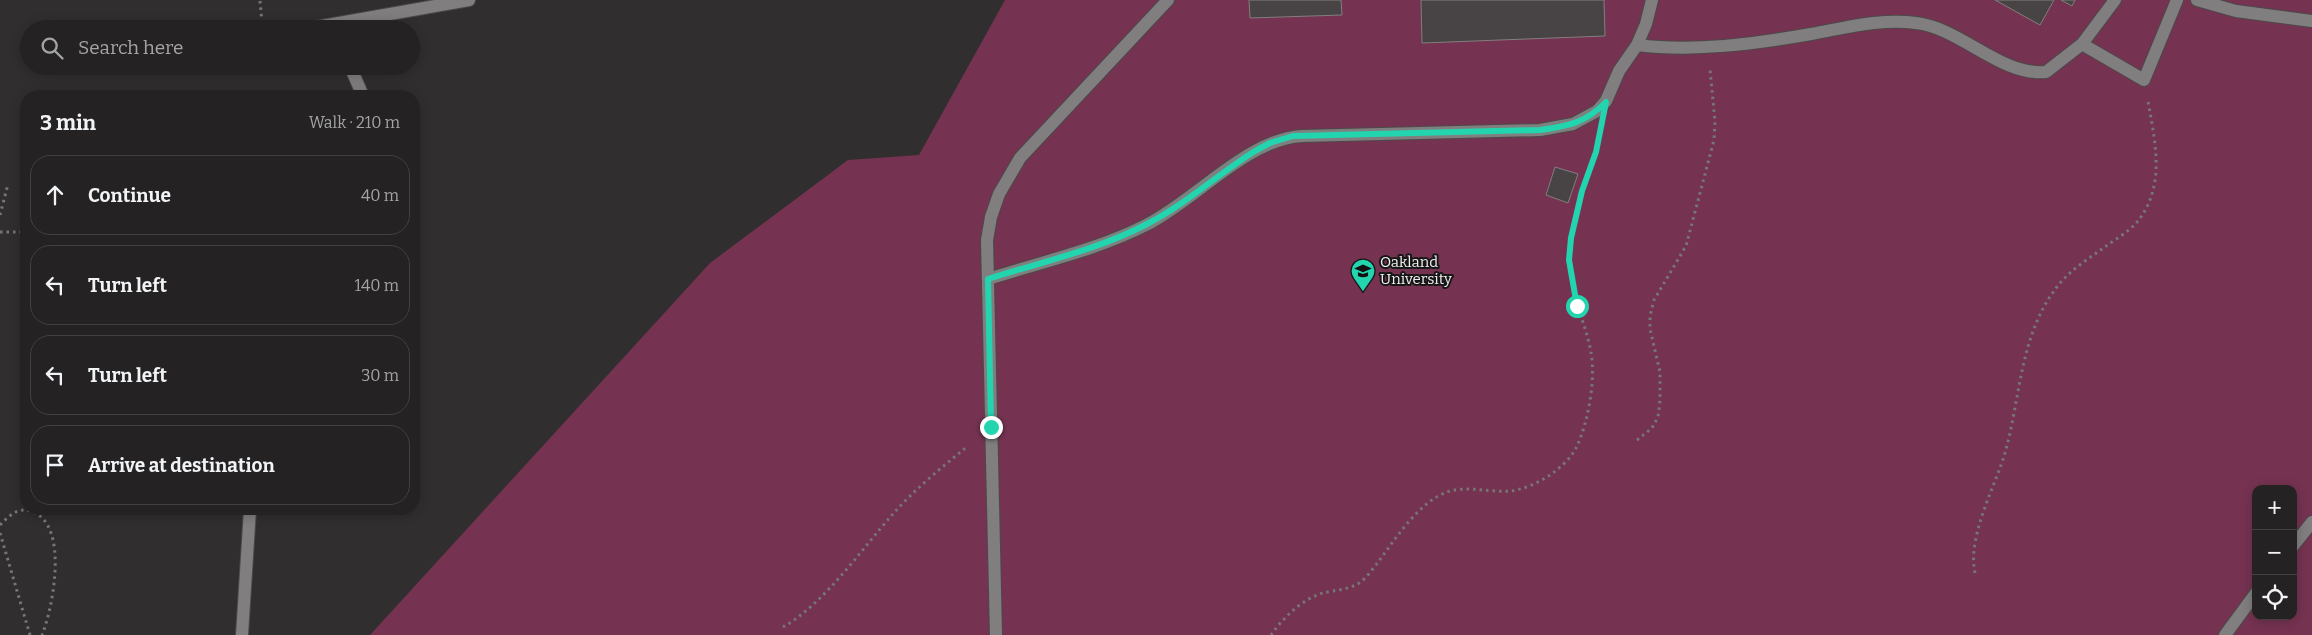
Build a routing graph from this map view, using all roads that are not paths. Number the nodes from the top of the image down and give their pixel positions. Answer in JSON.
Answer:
{"nodes":[{"id":1,"x":469,"y":0,"type":"edge"},
{"id":2,"x":1168,"y":0,"type":"edge"},
{"id":3,"x":1652,"y":0,"type":"edge"},
{"id":4,"x":2115,"y":0,"type":"edge"},
{"id":5,"x":2177,"y":0,"type":"edge"},
{"id":6,"x":2197,"y":0,"type":"edge"},
{"id":7,"x":364,"y":20,"type":"edge"},
{"id":8,"x":2312,"y":21,"type":"edge"},
{"id":9,"x":2082,"y":44,"type":"junction"},
{"id":10,"x":1637,"y":45,"type":"junction"},
{"id":11,"x":354,"y":75,"type":"edge"},
{"id":12,"x":360,"y":90,"type":"edge"},
{"id":13,"x":988,"y":279,"type":"junction"},
{"id":14,"x":250,"y":515,"type":"edge"},
{"id":15,"x":2312,"y":522,"type":"edge"},
{"id":16,"x":2297,"y":541,"type":"edge"},
{"id":17,"x":2252,"y":598,"type":"edge"},
{"id":18,"x":242,"y":635,"type":"edge"},
{"id":19,"x":996,"y":635,"type":"edge"},
{"id":20,"x":2225,"y":635,"type":"edge"}],
"edges":[{"from":1,"to":7,"type":"street"},
{"from":2,"to":13,"type":"street"},
{"from":3,"to":10,"type":"street"},
{"from":4,"to":9,"type":"street"},
{"from":5,"to":9,"type":"street"},
{"from":6,"to":8,"type":"street"},
{"from":9,"to":10,"type":"street"},
{"from":10,"to":13,"type":"street"},
{"from":11,"to":12,"type":"street"},
{"from":13,"to":19,"type":"street"},
{"from":14,"to":18,"type":"street"},
{"from":15,"to":16,"type":"street"},
{"from":17,"to":20,"type":"street"}]}
